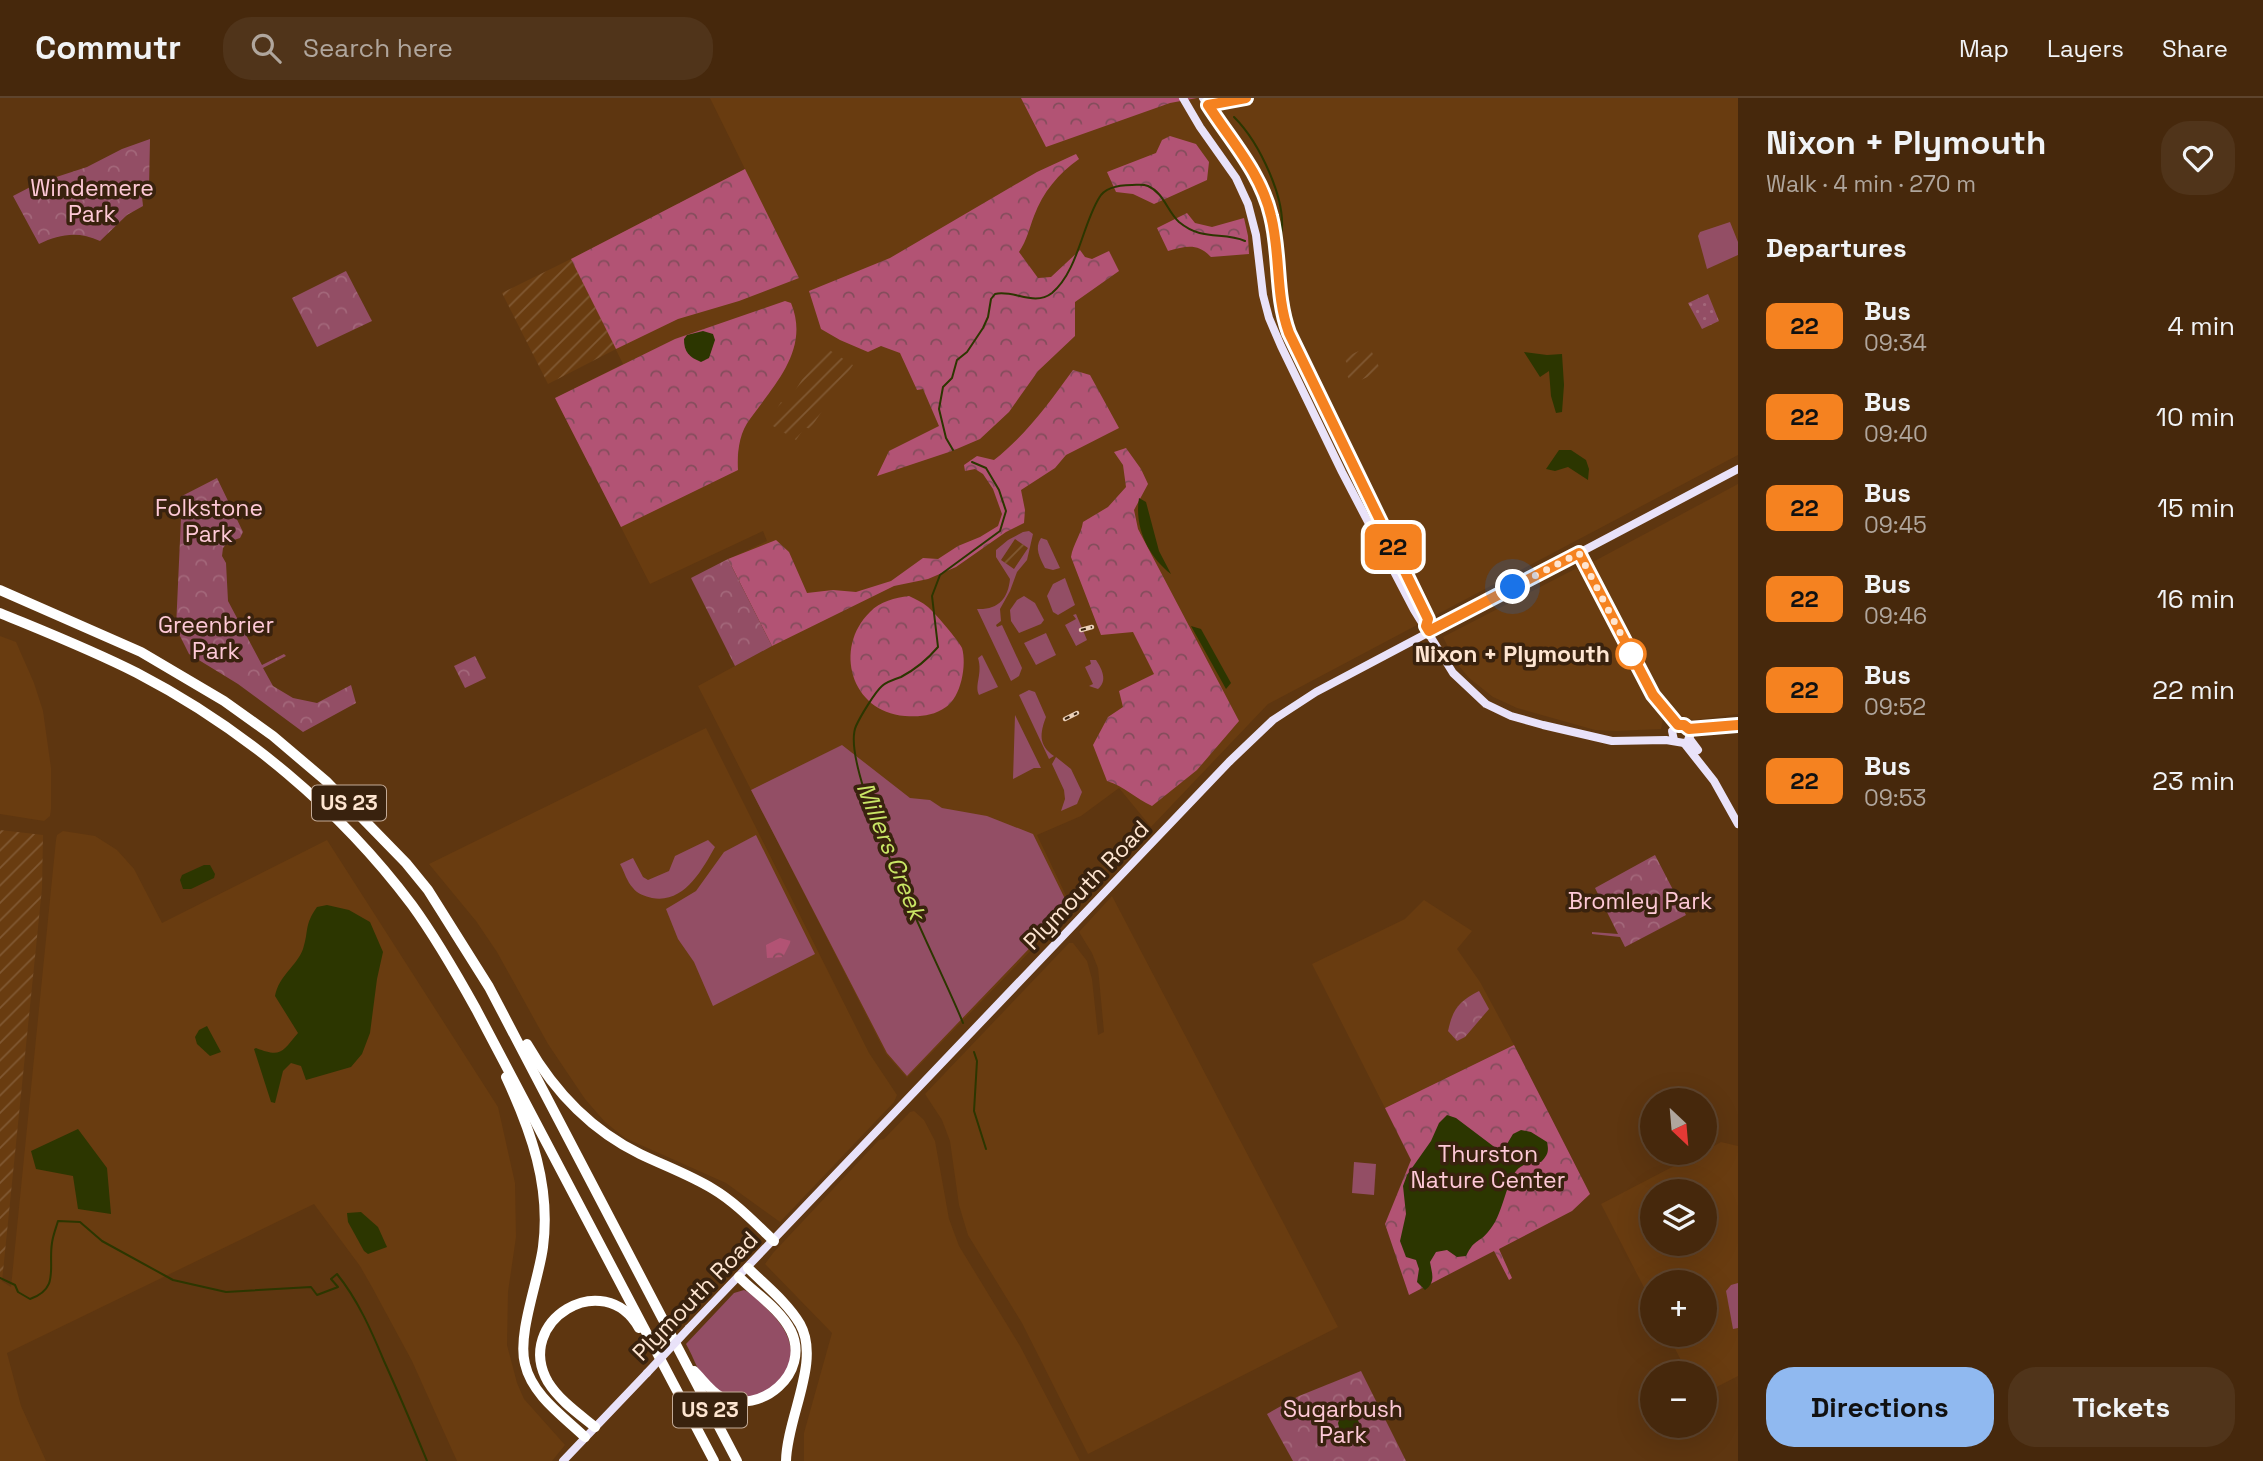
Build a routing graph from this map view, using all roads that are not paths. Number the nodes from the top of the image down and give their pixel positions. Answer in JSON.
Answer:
{"nodes":[{"id":1,"x":1183,"y":98,"type":"edge"},
{"id":2,"x":1203,"y":98,"type":"edge"},
{"id":3,"x":1326,"y":412,"type":"junction"},
{"id":4,"x":1315,"y":417,"type":"junction"},
{"id":5,"x":1738,"y":469,"type":"edge"},
{"id":6,"x":1370,"y":525,"type":"junction"},
{"id":7,"x":1382,"y":526,"type":"junction"},
{"id":8,"x":1579,"y":553,"type":"junction"},
{"id":9,"x":0,"y":590,"type":"edge"},
{"id":10,"x":0,"y":613,"type":"edge"},
{"id":11,"x":1427,"y":628,"type":"junction"},
{"id":12,"x":1674,"y":731,"type":"junction"},
{"id":13,"x":1687,"y":740,"type":"junction"},
{"id":14,"x":1716,"y":783,"type":"junction"},
{"id":15,"x":1727,"y":794,"type":"junction"},
{"id":16,"x":1738,"y":815,"type":"edge"},
{"id":17,"x":1738,"y":824,"type":"edge"},
{"id":18,"x":428,"y":890,"type":"junction"},
{"id":19,"x":476,"y":1009,"type":"junction"},
{"id":20,"x":774,"y":1241,"type":"junction"},
{"id":21,"x":748,"y":1268,"type":"junction"},
{"id":22,"x":739,"y":1278,"type":"junction"},
{"id":23,"x":684,"y":1360,"type":"junction"},
{"id":24,"x":672,"y":1382,"type":"junction"},
{"id":25,"x":595,"y":1427,"type":"junction"},
{"id":26,"x":585,"y":1437,"type":"junction"},
{"id":27,"x":563,"y":1461,"type":"edge"},
{"id":28,"x":714,"y":1461,"type":"edge"},
{"id":29,"x":737,"y":1461,"type":"edge"},
{"id":30,"x":786,"y":1461,"type":"edge"}],
"edges":[{"from":1,"to":4,"type":"main road"},
{"from":2,"to":3,"type":"main road"},
{"from":3,"to":4,"type":"main road"},
{"from":3,"to":7,"type":"main road"},
{"from":4,"to":6,"type":"main road"},
{"from":5,"to":8,"type":"main road","name":"Plymouth Road"},
{"from":6,"to":7,"type":"main road"},
{"from":6,"to":11,"type":"main road"},
{"from":7,"to":11,"type":"main road"},
{"from":8,"to":11,"type":"main road","name":"Plymouth Road"},
{"from":8,"to":12,"type":"main road"},
{"from":9,"to":18,"type":"highway","number":"US 23"},
{"from":10,"to":19,"type":"highway","number":"US 23"},
{"from":11,"to":12,"type":"main road"},
{"from":11,"to":20,"type":"main road","name":"Plymouth Road"},
{"from":12,"to":13,"type":"main road"},
{"from":12,"to":13,"type":"main road"},
{"from":13,"to":14,"type":"main road"},
{"from":13,"to":15,"type":"main road"},
{"from":14,"to":15,"type":"main road"},
{"from":14,"to":17,"type":"main road"},
{"from":15,"to":16,"type":"main road"},
{"from":18,"to":20,"type":"highway"},
{"from":18,"to":23,"type":"highway","number":"US 23"},
{"from":19,"to":24,"type":"highway","number":"US 23"},
{"from":19,"to":26,"type":"highway"},
{"from":20,"to":21,"type":"main road","name":"Plymouth Road"},
{"from":21,"to":22,"type":"main road","name":"Plymouth Road"},
{"from":21,"to":30,"type":"highway"},
{"from":22,"to":23,"type":"highway"},
{"from":22,"to":25,"type":"main road","name":"Plymouth Road","bridge":true},
{"from":23,"to":29,"type":"highway","number":"US 23"},
{"from":24,"to":25,"type":"highway"},
{"from":24,"to":28,"type":"highway","number":"US 23"},
{"from":25,"to":26,"type":"main road","name":"Plymouth Road"},
{"from":26,"to":27,"type":"main road","name":"Plymouth Road"}]}
